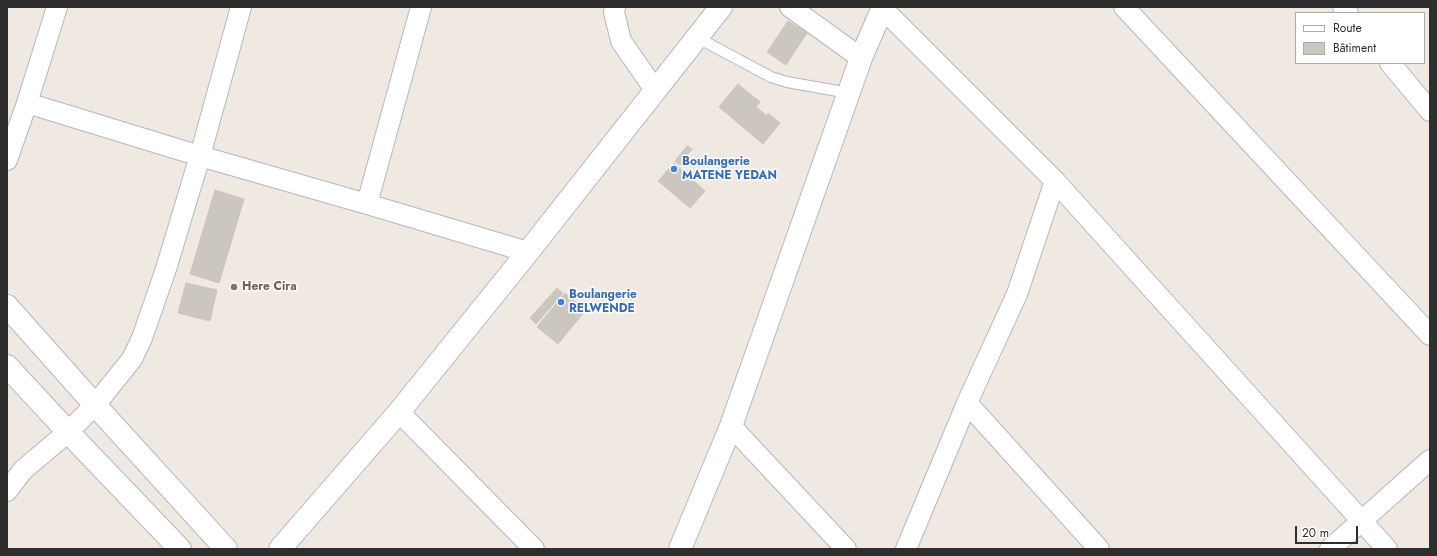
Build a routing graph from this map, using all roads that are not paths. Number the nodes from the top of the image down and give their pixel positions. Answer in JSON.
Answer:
{"nodes":[{"id":1,"x":57,"y":7,"type":"edge"},
{"id":2,"x":241,"y":7,"type":"edge"},
{"id":3,"x":421,"y":7,"type":"edge"},
{"id":4,"x":614,"y":7,"type":"edge"},
{"id":5,"x":721,"y":7,"type":"edge"},
{"id":6,"x":790,"y":7,"type":"edge"},
{"id":7,"x":1124,"y":7,"type":"edge"},
{"id":8,"x":882,"y":8,"type":"edge"},
{"id":9,"x":698,"y":38,"type":"junction"},
{"id":10,"x":861,"y":58,"type":"junction"},
{"id":11,"x":1391,"y":64,"type":"edge"},
{"id":12,"x":655,"y":90,"type":"junction"},
{"id":13,"x":849,"y":92,"type":"junction"},
{"id":14,"x":27,"y":103,"type":"junction"},
{"id":15,"x":1430,"y":110,"type":"edge"},
{"id":16,"x":200,"y":156,"type":"junction"},
{"id":17,"x":7,"y":160,"type":"edge"},
{"id":18,"x":1055,"y":181,"type":"junction"},
{"id":19,"x":367,"y":204,"type":"junction"},
{"id":20,"x":528,"y":252,"type":"junction"},
{"id":21,"x":7,"y":306,"type":"edge"},
{"id":22,"x":1430,"y":335,"type":"edge"},
{"id":23,"x":7,"y":366,"type":"edge"},
{"id":24,"x":967,"y":403,"type":"junction"},
{"id":25,"x":95,"y":405,"type":"junction"},
{"id":26,"x":399,"y":412,"type":"junction"},
{"id":27,"x":731,"y":426,"type":"junction"},
{"id":28,"x":68,"y":432,"type":"junction"},
{"id":29,"x":1430,"y":460,"type":"edge"},
{"id":30,"x":15,"y":468,"type":"edge"},
{"id":31,"x":7,"y":492,"type":"edge"},
{"id":32,"x":1361,"y":521,"type":"junction"},
{"id":33,"x":180,"y":549,"type":"edge"},
{"id":34,"x":226,"y":549,"type":"edge"},
{"id":35,"x":280,"y":549,"type":"edge"},
{"id":36,"x":534,"y":549,"type":"edge"},
{"id":37,"x":680,"y":549,"type":"edge"},
{"id":38,"x":846,"y":549,"type":"edge"},
{"id":39,"x":906,"y":549,"type":"edge"},
{"id":40,"x":1099,"y":549,"type":"edge"},
{"id":41,"x":1330,"y":549,"type":"edge"},
{"id":42,"x":1387,"y":549,"type":"edge"}],
"edges":[{"from":1,"to":14,"type":"street"},
{"from":2,"to":16,"type":"street"},
{"from":3,"to":19,"type":"street"},
{"from":4,"to":12,"type":"street"},
{"from":5,"to":9,"type":"main road"},
{"from":6,"to":10,"type":"street"},
{"from":7,"to":22,"type":"street"},
{"from":8,"to":10,"type":"main road"},
{"from":8,"to":18,"type":"street"},
{"from":9,"to":12,"type":"main road"},
{"from":9,"to":13,"type":"lane"},
{"from":10,"to":13,"type":"main road"},
{"from":11,"to":15,"type":"street"},
{"from":12,"to":20,"type":"main road"},
{"from":13,"to":27,"type":"main road"},
{"from":14,"to":16,"type":"street"},
{"from":14,"to":17,"type":"street"},
{"from":16,"to":19,"type":"street"},
{"from":16,"to":25,"type":"street"},
{"from":18,"to":24,"type":"street"},
{"from":18,"to":32,"type":"street"},
{"from":19,"to":20,"type":"street"},
{"from":20,"to":26,"type":"main road"},
{"from":21,"to":25,"type":"main road"},
{"from":23,"to":28,"type":"main road"},
{"from":24,"to":39,"type":"street"},
{"from":24,"to":40,"type":"street"},
{"from":25,"to":28,"type":"street"},
{"from":25,"to":34,"type":"main road"},
{"from":26,"to":35,"type":"main road"},
{"from":26,"to":36,"type":"street"},
{"from":27,"to":37,"type":"main road"},
{"from":27,"to":38,"type":"street"},
{"from":28,"to":30,"type":"street"},
{"from":28,"to":33,"type":"main road"},
{"from":29,"to":32,"type":"street"},
{"from":30,"to":31,"type":"street"},
{"from":32,"to":41,"type":"street"},
{"from":32,"to":42,"type":"street"}]}
